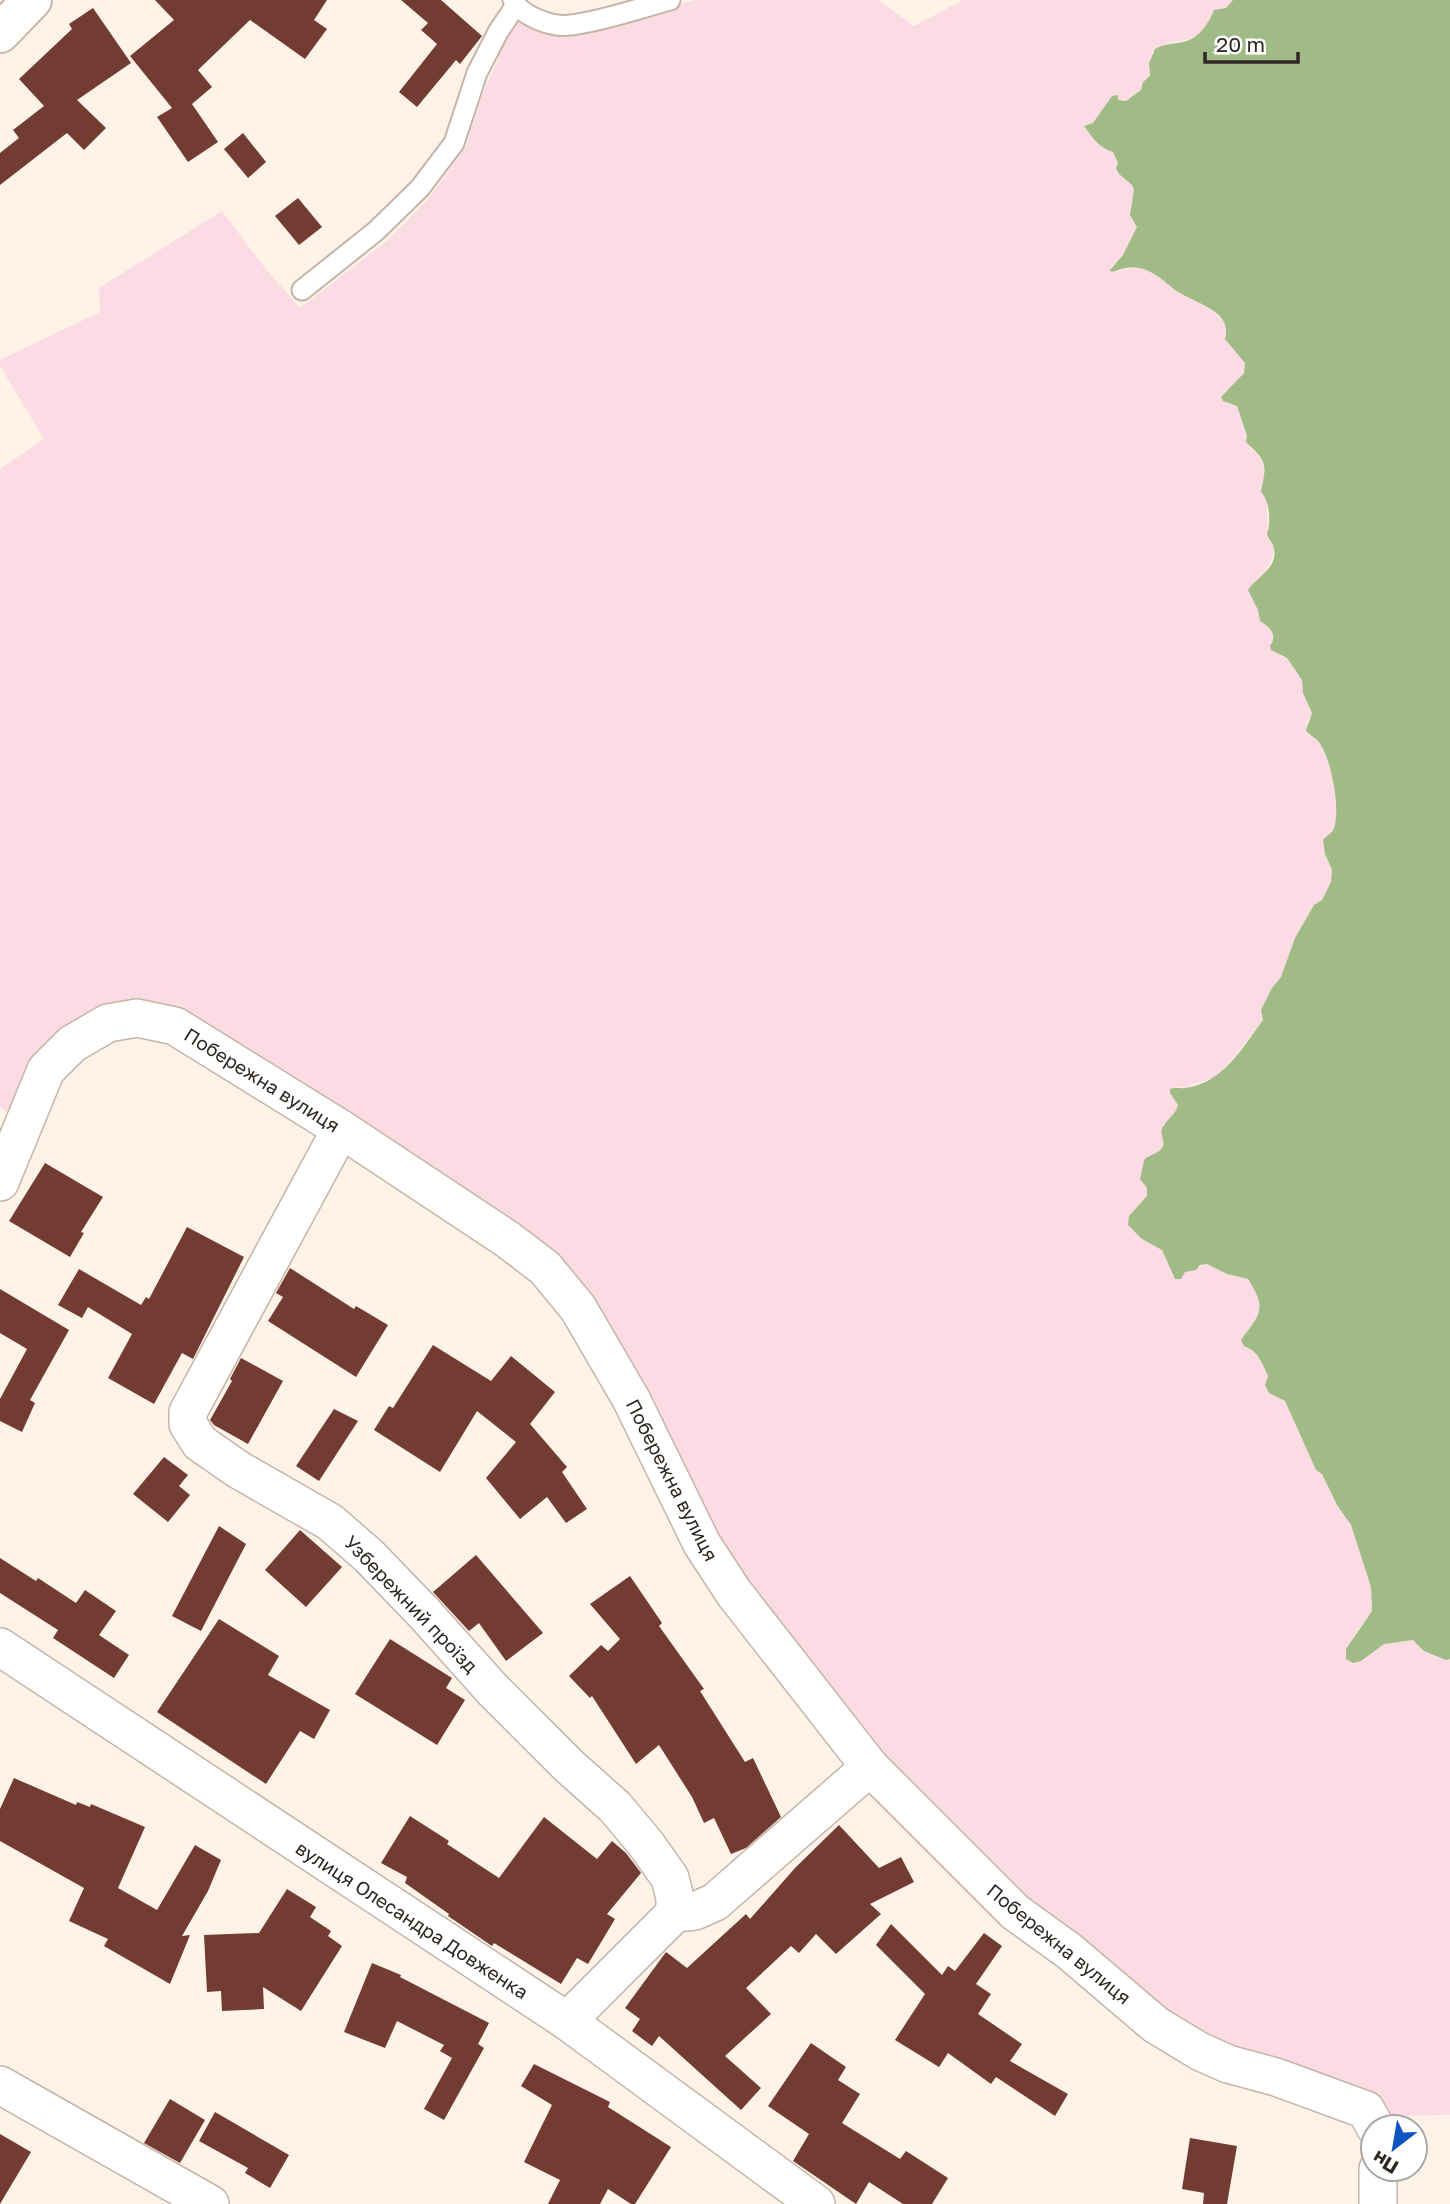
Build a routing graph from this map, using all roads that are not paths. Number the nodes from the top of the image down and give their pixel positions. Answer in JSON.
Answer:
{"nodes":[{"id":1,"x":32,"y":0,"type":"edge"},
{"id":2,"x":670,"y":0,"type":"edge"},
{"id":3,"x":515,"y":3,"type":"edge"},
{"id":4,"x":0,"y":33,"type":"edge"},
{"id":5,"x":302,"y":290,"type":"dead end"},
{"id":6,"x":341,"y":1129,"type":"junction"},
{"id":7,"x":0,"y":1182,"type":"edge"},
{"id":8,"x":0,"y":1647,"type":"edge"},
{"id":9,"x":870,"y":1768,"type":"junction"},
{"id":10,"x":676,"y":1913,"type":"junction"},
{"id":11,"x":566,"y":2021,"type":"junction"},
{"id":12,"x":0,"y":2085,"type":"edge"},
{"id":13,"x":1359,"y":2113,"type":"edge"},
{"id":14,"x":1378,"y":2183,"type":"edge"},
{"id":15,"x":210,"y":2204,"type":"edge"},
{"id":16,"x":816,"y":2204,"type":"edge"},
{"id":17,"x":1378,"y":2204,"type":"edge"}],
"edges":[{"from":1,"to":4,"type":"street"},
{"from":2,"to":3,"type":"lane"},
{"from":3,"to":5,"type":"lane"},
{"from":6,"to":7,"type":"street","name":"Побережна вулиця"},
{"from":6,"to":9,"type":"street","name":"Побережна вулиця"},
{"from":6,"to":10,"type":"street","name":"Узбережний проїзд"},
{"from":8,"to":11,"type":"street","name":"вулиця Олесандра Довженка"},
{"from":9,"to":10,"type":"street"},
{"from":9,"to":13,"type":"street","name":"Побережна вулиця"},
{"from":10,"to":11,"type":"street"},
{"from":11,"to":16,"type":"street","name":"вулиця Олесандра Довженка"},
{"from":12,"to":15,"type":"street"},
{"from":14,"to":17,"type":"street"}]}
